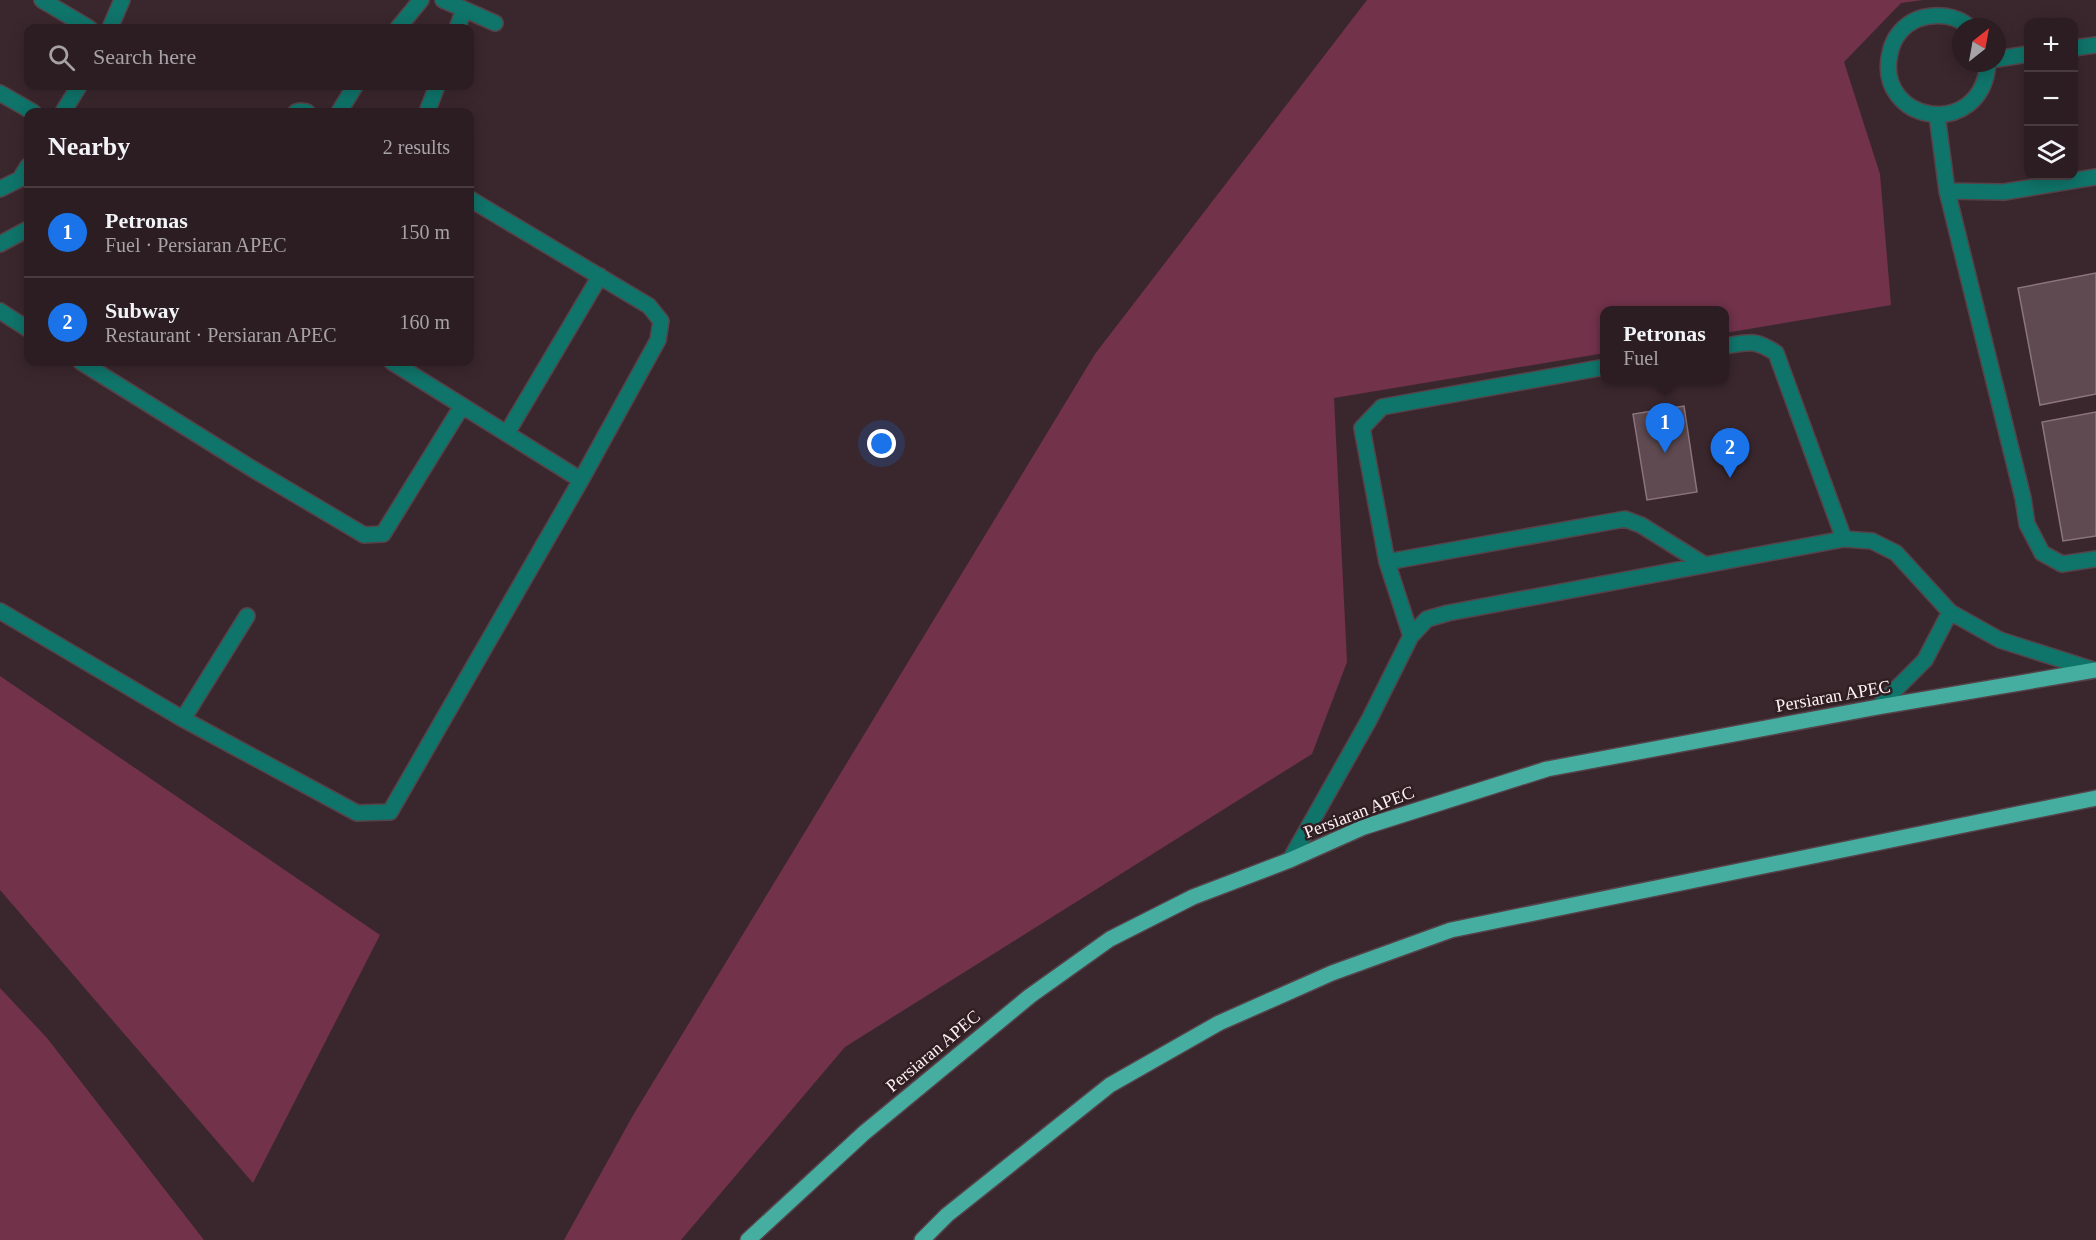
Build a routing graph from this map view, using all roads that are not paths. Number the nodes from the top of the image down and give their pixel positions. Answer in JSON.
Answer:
{"nodes":[{"id":1,"x":42,"y":0,"type":"edge"},
{"id":2,"x":122,"y":0,"type":"edge"},
{"id":3,"x":420,"y":0,"type":"edge"},
{"id":4,"x":443,"y":0,"type":"edge"},
{"id":5,"x":464,"y":10,"type":"junction"},
{"id":6,"x":1956,"y":18,"type":"edge"},
{"id":7,"x":495,"y":23,"type":"dead end"},
{"id":8,"x":83,"y":24,"type":"edge"},
{"id":9,"x":112,"y":24,"type":"edge"},
{"id":10,"x":401,"y":24,"type":"edge"},
{"id":11,"x":459,"y":24,"type":"edge"},
{"id":12,"x":2096,"y":45,"type":"edge"},
{"id":13,"x":2078,"y":47,"type":"edge"},
{"id":14,"x":2024,"y":55,"type":"edge"},
{"id":15,"x":2006,"y":58,"type":"edge"},
{"id":16,"x":1987,"y":72,"type":"edge"},
{"id":17,"x":77,"y":90,"type":"edge"},
{"id":18,"x":353,"y":90,"type":"edge"},
{"id":19,"x":435,"y":90,"type":"edge"},
{"id":20,"x":0,"y":93,"type":"edge"},
{"id":21,"x":26,"y":108,"type":"edge"},
{"id":22,"x":65,"y":108,"type":"edge"},
{"id":23,"x":341,"y":108,"type":"edge"},
{"id":24,"x":429,"y":108,"type":"edge"},
{"id":25,"x":1937,"y":116,"type":"junction"},
{"id":26,"x":24,"y":172,"type":"edge"},
{"id":27,"x":2096,"y":177,"type":"edge"},
{"id":28,"x":0,"y":189,"type":"edge"},
{"id":29,"x":1947,"y":191,"type":"junction"},
{"id":30,"x":474,"y":201,"type":"edge"},
{"id":31,"x":24,"y":231,"type":"edge"},
{"id":32,"x":0,"y":244,"type":"edge"},
{"id":33,"x":600,"y":276,"type":"junction"},
{"id":34,"x":0,"y":311,"type":"edge"},
{"id":35,"x":24,"y":326,"type":"edge"},
{"id":36,"x":1729,"y":345,"type":"edge"},
{"id":37,"x":87,"y":366,"type":"edge"},
{"id":38,"x":398,"y":366,"type":"edge"},
{"id":39,"x":1600,"y":368,"type":"edge"},
{"id":40,"x":462,"y":406,"type":"junction"},
{"id":41,"x":507,"y":434,"type":"junction"},
{"id":42,"x":581,"y":480,"type":"junction"},
{"id":43,"x":1844,"y":539,"type":"junction"},
{"id":44,"x":2096,"y":559,"type":"edge"},
{"id":45,"x":1387,"y":562,"type":"junction"},
{"id":46,"x":1705,"y":565,"type":"junction"},
{"id":47,"x":0,"y":610,"type":"edge"},
{"id":48,"x":1950,"y":612,"type":"junction"},
{"id":49,"x":247,"y":616,"type":"dead end"},
{"id":50,"x":1411,"y":636,"type":"junction"},
{"id":51,"x":2095,"y":670,"type":"edge"},
{"id":52,"x":1878,"y":707,"type":"junction"},
{"id":53,"x":183,"y":719,"type":"junction"},
{"id":54,"x":2096,"y":798,"type":"edge"},
{"id":55,"x":1290,"y":860,"type":"junction"},
{"id":56,"x":748,"y":1240,"type":"edge"},
{"id":57,"x":922,"y":1240,"type":"edge"}],
"edges":[{"from":1,"to":8,"type":"street"},
{"from":2,"to":9,"type":"street"},
{"from":3,"to":10,"type":"street"},
{"from":4,"to":5,"type":"street"},
{"from":5,"to":7,"type":"street"},
{"from":5,"to":11,"type":"street"},
{"from":6,"to":25,"type":"street"},
{"from":12,"to":13,"type":"street"},
{"from":14,"to":15,"type":"street"},
{"from":16,"to":25,"type":"street"},
{"from":17,"to":22,"type":"street"},
{"from":18,"to":23,"type":"street"},
{"from":19,"to":24,"type":"street"},
{"from":20,"to":21,"type":"street"},
{"from":25,"to":29,"type":"street"},
{"from":26,"to":28,"type":"street"},
{"from":27,"to":29,"type":"street"},
{"from":29,"to":44,"type":"street"},
{"from":30,"to":33,"type":"street"},
{"from":31,"to":32,"type":"street"},
{"from":33,"to":41,"type":"street"},
{"from":33,"to":42,"type":"street"},
{"from":34,"to":35,"type":"street"},
{"from":36,"to":43,"type":"street"},
{"from":37,"to":40,"type":"street"},
{"from":38,"to":40,"type":"street"},
{"from":39,"to":45,"type":"street"},
{"from":40,"to":41,"type":"street"},
{"from":41,"to":42,"type":"street"},
{"from":42,"to":53,"type":"street"},
{"from":43,"to":46,"type":"street"},
{"from":43,"to":48,"type":"street"},
{"from":45,"to":46,"type":"street"},
{"from":45,"to":50,"type":"street"},
{"from":46,"to":50,"type":"street"},
{"from":47,"to":53,"type":"street"},
{"from":48,"to":51,"type":"street"},
{"from":48,"to":52,"type":"street"},
{"from":49,"to":53,"type":"street"},
{"from":50,"to":55,"type":"street"},
{"from":51,"to":52,"type":"main road","name":"Persiaran APEC"},
{"from":52,"to":55,"type":"main road","name":"Persiaran APEC"},
{"from":54,"to":57,"type":"main road"},
{"from":55,"to":56,"type":"main road","name":"Persiaran APEC"}]}
